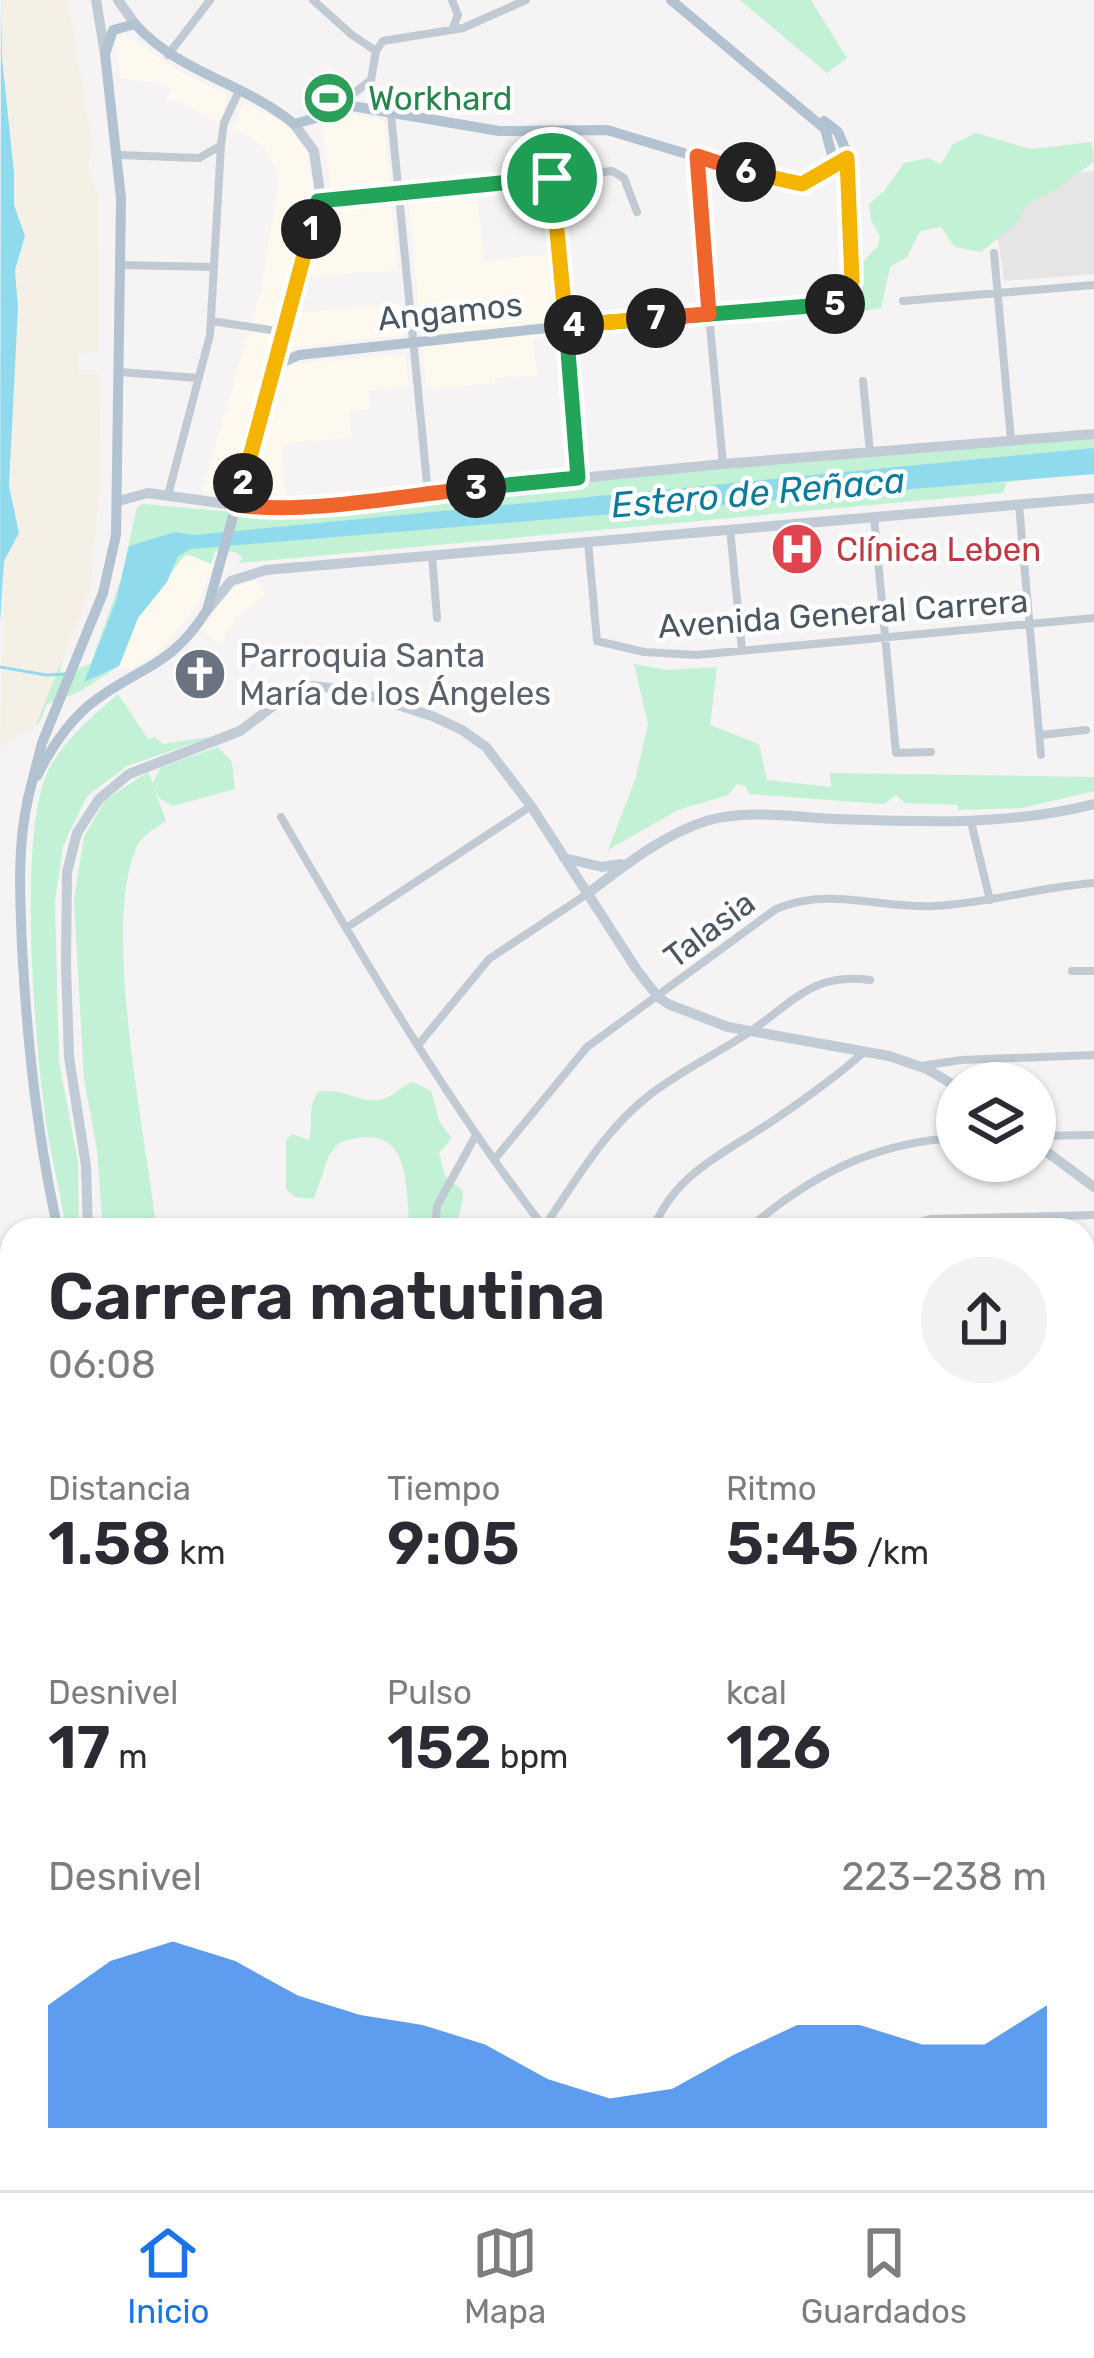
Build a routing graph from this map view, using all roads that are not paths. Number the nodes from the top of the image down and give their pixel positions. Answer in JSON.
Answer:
{"nodes":[{"id":1,"x":97,"y":0,"type":"edge"},
{"id":2,"x":118,"y":0,"type":"edge"},
{"id":3,"x":210,"y":0,"type":"edge"},
{"id":4,"x":313,"y":0,"type":"edge"},
{"id":5,"x":452,"y":0,"type":"edge"},
{"id":6,"x":526,"y":0,"type":"edge"},
{"id":7,"x":671,"y":0,"type":"edge"},
{"id":8,"x":134,"y":24,"type":"junction"},
{"id":9,"x":451,"y":31,"type":"junction"},
{"id":10,"x":376,"y":51,"type":"junction"},
{"id":11,"x":105,"y":54,"type":"junction"},
{"id":12,"x":168,"y":55,"type":"junction"},
{"id":13,"x":238,"y":92,"type":"junction"},
{"id":14,"x":340,"y":104,"type":"junction"},
{"id":15,"x":392,"y":114,"type":"junction"},
{"id":16,"x":812,"y":115,"type":"junction"},
{"id":17,"x":294,"y":124,"type":"junction"},
{"id":18,"x":220,"y":146,"type":"junction"},
{"id":19,"x":118,"y":154,"type":"junction"},
{"id":20,"x":697,"y":156,"type":"junction"},
{"id":21,"x":199,"y":158,"type":"junction"},
{"id":22,"x":847,"y":158,"type":"junction"},
{"id":23,"x":829,"y":166,"type":"junction"},
{"id":24,"x":219,"y":175,"type":"junction"},
{"id":25,"x":552,"y":178,"type":"junction"},
{"id":26,"x":400,"y":193,"type":"junction"},
{"id":27,"x":318,"y":201,"type":"junction"},
{"id":28,"x":637,"y":212,"type":"dead end"},
{"id":29,"x":994,"y":253,"type":"dead end"},
{"id":30,"x":121,"y":265,"type":"junction"},
{"id":31,"x":213,"y":267,"type":"junction"},
{"id":32,"x":1094,"y":285,"type":"edge"},
{"id":33,"x":998,"y":294,"type":"junction"},
{"id":34,"x":903,"y":301,"type":"dead end"},
{"id":35,"x":709,"y":314,"type":"junction"},
{"id":36,"x":211,"y":321,"type":"junction"},
{"id":37,"x":566,"y":326,"type":"junction"},
{"id":38,"x":284,"y":332,"type":"junction"},
{"id":39,"x":413,"y":342,"type":"junction"},
{"id":40,"x":120,"y":372,"type":"junction"},
{"id":41,"x":272,"y":376,"type":"junction"},
{"id":42,"x":199,"y":378,"type":"junction"},
{"id":43,"x":862,"y":381,"type":"dead end"},
{"id":44,"x":1094,"y":434,"type":"edge"},
{"id":45,"x":1011,"y":440,"type":"junction"},
{"id":46,"x":870,"y":452,"type":"junction"},
{"id":47,"x":723,"y":464,"type":"junction"},
{"id":48,"x":578,"y":478,"type":"junction"},
{"id":49,"x":428,"y":493,"type":"junction"},
{"id":50,"x":168,"y":495,"type":"junction"},
{"id":51,"x":1094,"y":499,"type":"edge"},
{"id":52,"x":119,"y":501,"type":"junction"},
{"id":53,"x":238,"y":505,"type":"junction"},
{"id":54,"x":1019,"y":505,"type":"junction"},
{"id":55,"x":874,"y":517,"type":"junction"},
{"id":56,"x":730,"y":529,"type":"junction"},
{"id":57,"x":588,"y":542,"type":"junction"},
{"id":58,"x":432,"y":555,"type":"junction"},
{"id":59,"x":207,"y":610,"type":"junction"},
{"id":60,"x":437,"y":618,"type":"dead end"},
{"id":61,"x":1094,"y":618,"type":"edge"},
{"id":62,"x":1029,"y":624,"type":"junction"},
{"id":63,"x":886,"y":637,"type":"junction"},
{"id":64,"x":742,"y":650,"type":"junction"},
{"id":65,"x":64,"y":692,"type":"junction"},
{"id":66,"x":79,"y":715,"type":"junction"},
{"id":67,"x":1086,"y":730,"type":"dead end"},
{"id":68,"x":1040,"y":735,"type":"junction"},
{"id":69,"x":931,"y":752,"type":"dead end"},
{"id":70,"x":1041,"y":755,"type":"dead end"},
{"id":71,"x":27,"y":802,"type":"junction"},
{"id":72,"x":1094,"y":804,"type":"edge"},
{"id":73,"x":531,"y":806,"type":"junction"},
{"id":74,"x":281,"y":817,"type":"dead end"},
{"id":75,"x":971,"y":822,"type":"junction"},
{"id":76,"x":564,"y":858,"type":"junction"},
{"id":77,"x":629,"y":862,"type":"junction"},
{"id":78,"x":1094,"y":883,"type":"edge"},
{"id":79,"x":587,"y":894,"type":"junction"},
{"id":80,"x":990,"y":900,"type":"junction"},
{"id":81,"x":346,"y":928,"type":"junction"},
{"id":82,"x":1094,"y":970,"type":"edge"},
{"id":83,"x":1072,"y":971,"type":"dead end"},
{"id":84,"x":870,"y":980,"type":"dead end"},
{"id":85,"x":658,"y":997,"type":"junction"},
{"id":86,"x":752,"y":1031,"type":"junction"},
{"id":87,"x":419,"y":1044,"type":"junction"},
{"id":88,"x":865,"y":1051,"type":"junction"},
{"id":89,"x":1094,"y":1055,"type":"edge"},
{"id":90,"x":920,"y":1066,"type":"junction"},
{"id":91,"x":936,"y":1075,"type":"edge"},
{"id":92,"x":476,"y":1133,"type":"junction"},
{"id":93,"x":1094,"y":1135,"type":"edge"},
{"id":94,"x":1056,"y":1138,"type":"edge"},
{"id":95,"x":936,"y":1141,"type":"edge"},
{"id":96,"x":1056,"y":1156,"type":"edge"},
{"id":97,"x":494,"y":1160,"type":"junction"},
{"id":98,"x":1094,"y":1187,"type":"edge"},
{"id":99,"x":1094,"y":1215,"type":"edge"},
{"id":100,"x":56,"y":1218,"type":"edge"},
{"id":101,"x":88,"y":1218,"type":"edge"},
{"id":102,"x":436,"y":1218,"type":"edge"},
{"id":103,"x":537,"y":1218,"type":"edge"},
{"id":104,"x":552,"y":1218,"type":"edge"},
{"id":105,"x":659,"y":1218,"type":"edge"},
{"id":106,"x":761,"y":1218,"type":"edge"},
{"id":107,"x":971,"y":1218,"type":"edge"}],
"edges":[{"from":1,"to":11,"type":"main road"},
{"from":2,"to":8,"type":"main road"},
{"from":3,"to":12,"type":"street"},
{"from":4,"to":10,"type":"street"},
{"from":5,"to":9,"type":"street"},
{"from":6,"to":9,"type":"street"},
{"from":7,"to":16,"type":"main road"},
{"from":8,"to":11,"type":"main road"},
{"from":8,"to":12,"type":"main road"},
{"from":9,"to":10,"type":"street"},
{"from":10,"to":14,"type":"street"},
{"from":11,"to":19,"type":"main road"},
{"from":12,"to":13,"type":"main road"},
{"from":13,"to":17,"type":"main road"},
{"from":13,"to":18,"type":"street"},
{"from":14,"to":15,"type":"main road"},
{"from":14,"to":17,"type":"main road"},
{"from":15,"to":20,"type":"main road"},
{"from":15,"to":26,"type":"street"},
{"from":16,"to":22,"type":"main road"},
{"from":16,"to":23,"type":"main road"},
{"from":17,"to":27,"type":"main road"},
{"from":18,"to":21,"type":"street"},
{"from":18,"to":24,"type":"street"},
{"from":19,"to":21,"type":"street"},
{"from":19,"to":30,"type":"main road"},
{"from":20,"to":23,"type":"main road"},
{"from":20,"to":35,"type":"street"},
{"from":21,"to":24,"type":"street"},
{"from":22,"to":23,"type":"main road"},
{"from":22,"to":35,"type":"main road","name":"Angamos"},
{"from":24,"to":31,"type":"street"},
{"from":25,"to":26,"type":"street"},
{"from":25,"to":28,"type":"street"},
{"from":25,"to":37,"type":"street"},
{"from":26,"to":27,"type":"street"},
{"from":26,"to":39,"type":"street"},
{"from":27,"to":38,"type":"main road"},
{"from":29,"to":33,"type":"street"},
{"from":30,"to":31,"type":"street"},
{"from":30,"to":40,"type":"main road"},
{"from":31,"to":36,"type":"street"},
{"from":32,"to":33,"type":"street"},
{"from":33,"to":34,"type":"street"},
{"from":33,"to":45,"type":"street"},
{"from":35,"to":37,"type":"main road","name":"Angamos"},
{"from":35,"to":47,"type":"street"},
{"from":36,"to":38,"type":"street"},
{"from":36,"to":42,"type":"street"},
{"from":37,"to":39,"type":"main road","name":"Angamos"},
{"from":37,"to":48,"type":"street"},
{"from":38,"to":41,"type":"main road"},
{"from":39,"to":41,"type":"main road","name":"Angamos"},
{"from":39,"to":49,"type":"street"},
{"from":40,"to":42,"type":"street"},
{"from":40,"to":52,"type":"main road"},
{"from":41,"to":53,"type":"main road"},
{"from":42,"to":50,"type":"street"},
{"from":43,"to":46,"type":"street"},
{"from":44,"to":45,"type":"main road"},
{"from":45,"to":46,"type":"main road"},
{"from":46,"to":47,"type":"main road"},
{"from":47,"to":48,"type":"main road"},
{"from":48,"to":49,"type":"main road"},
{"from":49,"to":53,"type":"main road"},
{"from":50,"to":52,"type":"main road"},
{"from":50,"to":53,"type":"main road"},
{"from":51,"to":54,"type":"main road"},
{"from":52,"to":65,"type":"main road"},
{"from":53,"to":59,"type":"main road"},
{"from":54,"to":55,"type":"main road"},
{"from":54,"to":62,"type":"street"},
{"from":55,"to":56,"type":"main road"},
{"from":55,"to":63,"type":"street"},
{"from":56,"to":57,"type":"main road"},
{"from":56,"to":64,"type":"street"},
{"from":57,"to":58,"type":"main road"},
{"from":57,"to":64,"type":"street","name":"Avenida General Carrera"},
{"from":58,"to":59,"type":"main road"},
{"from":58,"to":60,"type":"street"},
{"from":59,"to":66,"type":"main road"},
{"from":61,"to":62,"type":"street","name":"Avenida General Carrera"},
{"from":62,"to":63,"type":"street","name":"Avenida General Carrera"},
{"from":62,"to":68,"type":"street"},
{"from":63,"to":64,"type":"street","name":"Avenida General Carrera"},
{"from":63,"to":69,"type":"street"},
{"from":65,"to":66,"type":"main road"},
{"from":65,"to":71,"type":"main road"},
{"from":66,"to":71,"type":"main road"},
{"from":67,"to":68,"type":"street"},
{"from":68,"to":70,"type":"street"},
{"from":71,"to":100,"type":"main road"},
{"from":72,"to":75,"type":"main road"},
{"from":73,"to":76,"type":"main road"},
{"from":73,"to":81,"type":"street"},
{"from":73,"to":101,"type":"main road"},
{"from":74,"to":81,"type":"street"},
{"from":75,"to":77,"type":"main road"},
{"from":75,"to":80,"type":"street"},
{"from":76,"to":77,"type":"main road"},
{"from":76,"to":79,"type":"main road"},
{"from":77,"to":79,"type":"main road"},
{"from":78,"to":80,"type":"street","name":"Talasia"},
{"from":79,"to":85,"type":"main road"},
{"from":79,"to":87,"type":"street"},
{"from":80,"to":85,"type":"street","name":"Talasia"},
{"from":81,"to":87,"type":"street"},
{"from":82,"to":83,"type":"street"},
{"from":84,"to":86,"type":"street"},
{"from":85,"to":86,"type":"main road"},
{"from":85,"to":97,"type":"street","name":"Talasia"},
{"from":86,"to":88,"type":"main road"},
{"from":86,"to":104,"type":"street"},
{"from":87,"to":92,"type":"street"},
{"from":88,"to":90,"type":"main road"},
{"from":88,"to":105,"type":"street"},
{"from":89,"to":90,"type":"street"},
{"from":90,"to":91,"type":"main road"},
{"from":92,"to":97,"type":"street"},
{"from":92,"to":102,"type":"street"},
{"from":93,"to":94,"type":"street"},
{"from":95,"to":106,"type":"street"},
{"from":96,"to":98,"type":"main road"},
{"from":97,"to":103,"type":"street"},
{"from":99,"to":107,"type":"street"}]}
